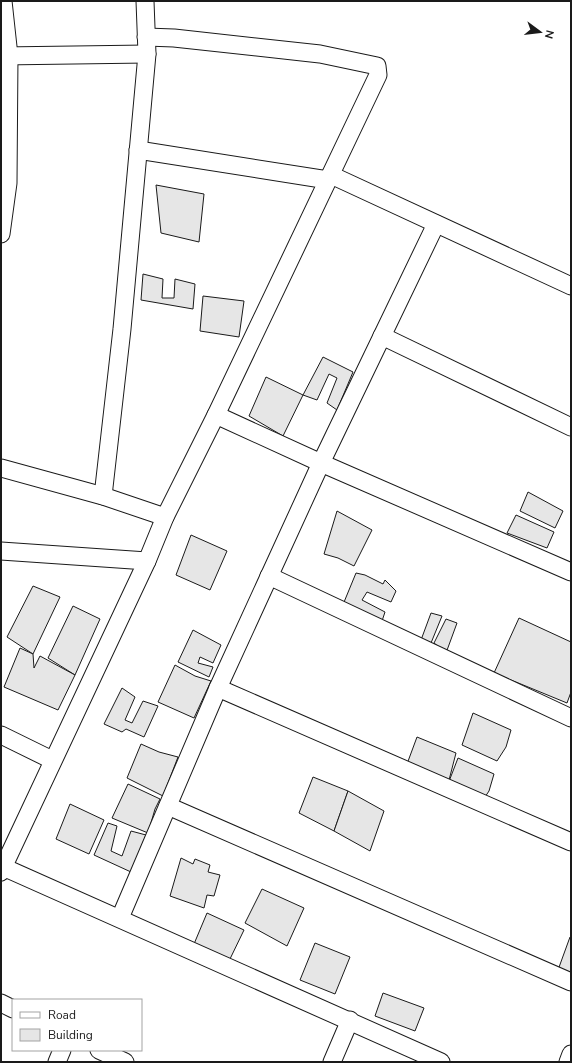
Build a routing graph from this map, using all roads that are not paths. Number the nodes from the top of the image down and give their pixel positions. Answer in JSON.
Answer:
{"nodes":[{"id":1,"x":3,"y":1,"type":"edge"},
{"id":2,"x":145,"y":1,"type":"edge"},
{"id":3,"x":147,"y":46,"type":"junction"},
{"id":4,"x":5,"y":56,"type":"edge"},
{"id":5,"x":138,"y":150,"type":"junction"},
{"id":6,"x":329,"y":178,"type":"junction"},
{"id":7,"x":4,"y":183,"type":"edge"},
{"id":8,"x":436,"y":224,"type":"junction"},
{"id":9,"x":1,"y":234,"type":"edge"},
{"id":10,"x":571,"y":286,"type":"edge"},
{"id":11,"x":382,"y":336,"type":"junction"},
{"id":12,"x":216,"y":415,"type":"junction"},
{"id":13,"x":571,"y":428,"type":"edge"},
{"id":14,"x":321,"y":463,"type":"junction"},
{"id":15,"x":1,"y":468,"type":"edge"},
{"id":16,"x":102,"y":496,"type":"junction"},
{"id":17,"x":165,"y":517,"type":"junction"},
{"id":18,"x":1,"y":551,"type":"edge"},
{"id":19,"x":147,"y":561,"type":"junction"},
{"id":20,"x":571,"y":572,"type":"edge"},
{"id":21,"x":269,"y":576,"type":"junction"},
{"id":22,"x":218,"y":688,"type":"junction"},
{"id":23,"x":571,"y":718,"type":"edge"},
{"id":24,"x":1,"y":735,"type":"edge"},
{"id":25,"x":52,"y":760,"type":"junction"},
{"id":26,"x":168,"y":806,"type":"junction"},
{"id":27,"x":571,"y":842,"type":"edge"},
{"id":28,"x":2,"y":870,"type":"edge"},
{"id":29,"x":120,"y":918,"type":"junction"},
{"id":30,"x":571,"y":982,"type":"edge"},
{"id":31,"x":1,"y":1003,"type":"edge"},
{"id":32,"x":12,"y":1008,"type":"edge"},
{"id":33,"x":350,"y":1020,"type":"junction"},
{"id":34,"x":62,"y":1051,"type":"edge"},
{"id":35,"x":101,"y":1051,"type":"edge"},
{"id":36,"x":571,"y":1054,"type":"edge"},
{"id":37,"x":57,"y":1062,"type":"edge"},
{"id":38,"x":124,"y":1062,"type":"edge"},
{"id":39,"x":332,"y":1062,"type":"edge"},
{"id":40,"x":441,"y":1062,"type":"edge"},
{"id":41,"x":568,"y":1062,"type":"edge"}],
"edges":[{"from":1,"to":4,"type":"street"},
{"from":2,"to":3,"type":"street"},
{"from":3,"to":4,"type":"street"},
{"from":3,"to":5,"type":"street"},
{"from":3,"to":6,"type":"street"},
{"from":4,"to":7,"type":"street"},
{"from":5,"to":6,"type":"street"},
{"from":5,"to":16,"type":"street"},
{"from":6,"to":8,"type":"street"},
{"from":6,"to":12,"type":"street"},
{"from":7,"to":9,"type":"street"},
{"from":8,"to":10,"type":"street"},
{"from":8,"to":11,"type":"street"},
{"from":11,"to":13,"type":"street"},
{"from":11,"to":14,"type":"street"},
{"from":12,"to":14,"type":"street"},
{"from":12,"to":17,"type":"street"},
{"from":14,"to":20,"type":"street"},
{"from":14,"to":21,"type":"street"},
{"from":15,"to":16,"type":"street"},
{"from":16,"to":17,"type":"street"},
{"from":17,"to":19,"type":"street"},
{"from":18,"to":19,"type":"street"},
{"from":19,"to":25,"type":"street"},
{"from":21,"to":22,"type":"street"},
{"from":21,"to":23,"type":"street"},
{"from":22,"to":26,"type":"street"},
{"from":22,"to":27,"type":"street"},
{"from":24,"to":25,"type":"street"},
{"from":25,"to":28,"type":"street"},
{"from":26,"to":29,"type":"street"},
{"from":26,"to":30,"type":"street"},
{"from":28,"to":29,"type":"street"},
{"from":29,"to":33,"type":"street"},
{"from":31,"to":32,"type":"street"},
{"from":33,"to":39,"type":"street"},
{"from":33,"to":40,"type":"street"},
{"from":34,"to":37,"type":"street"},
{"from":35,"to":38,"type":"street"},
{"from":36,"to":41,"type":"street"}]}
